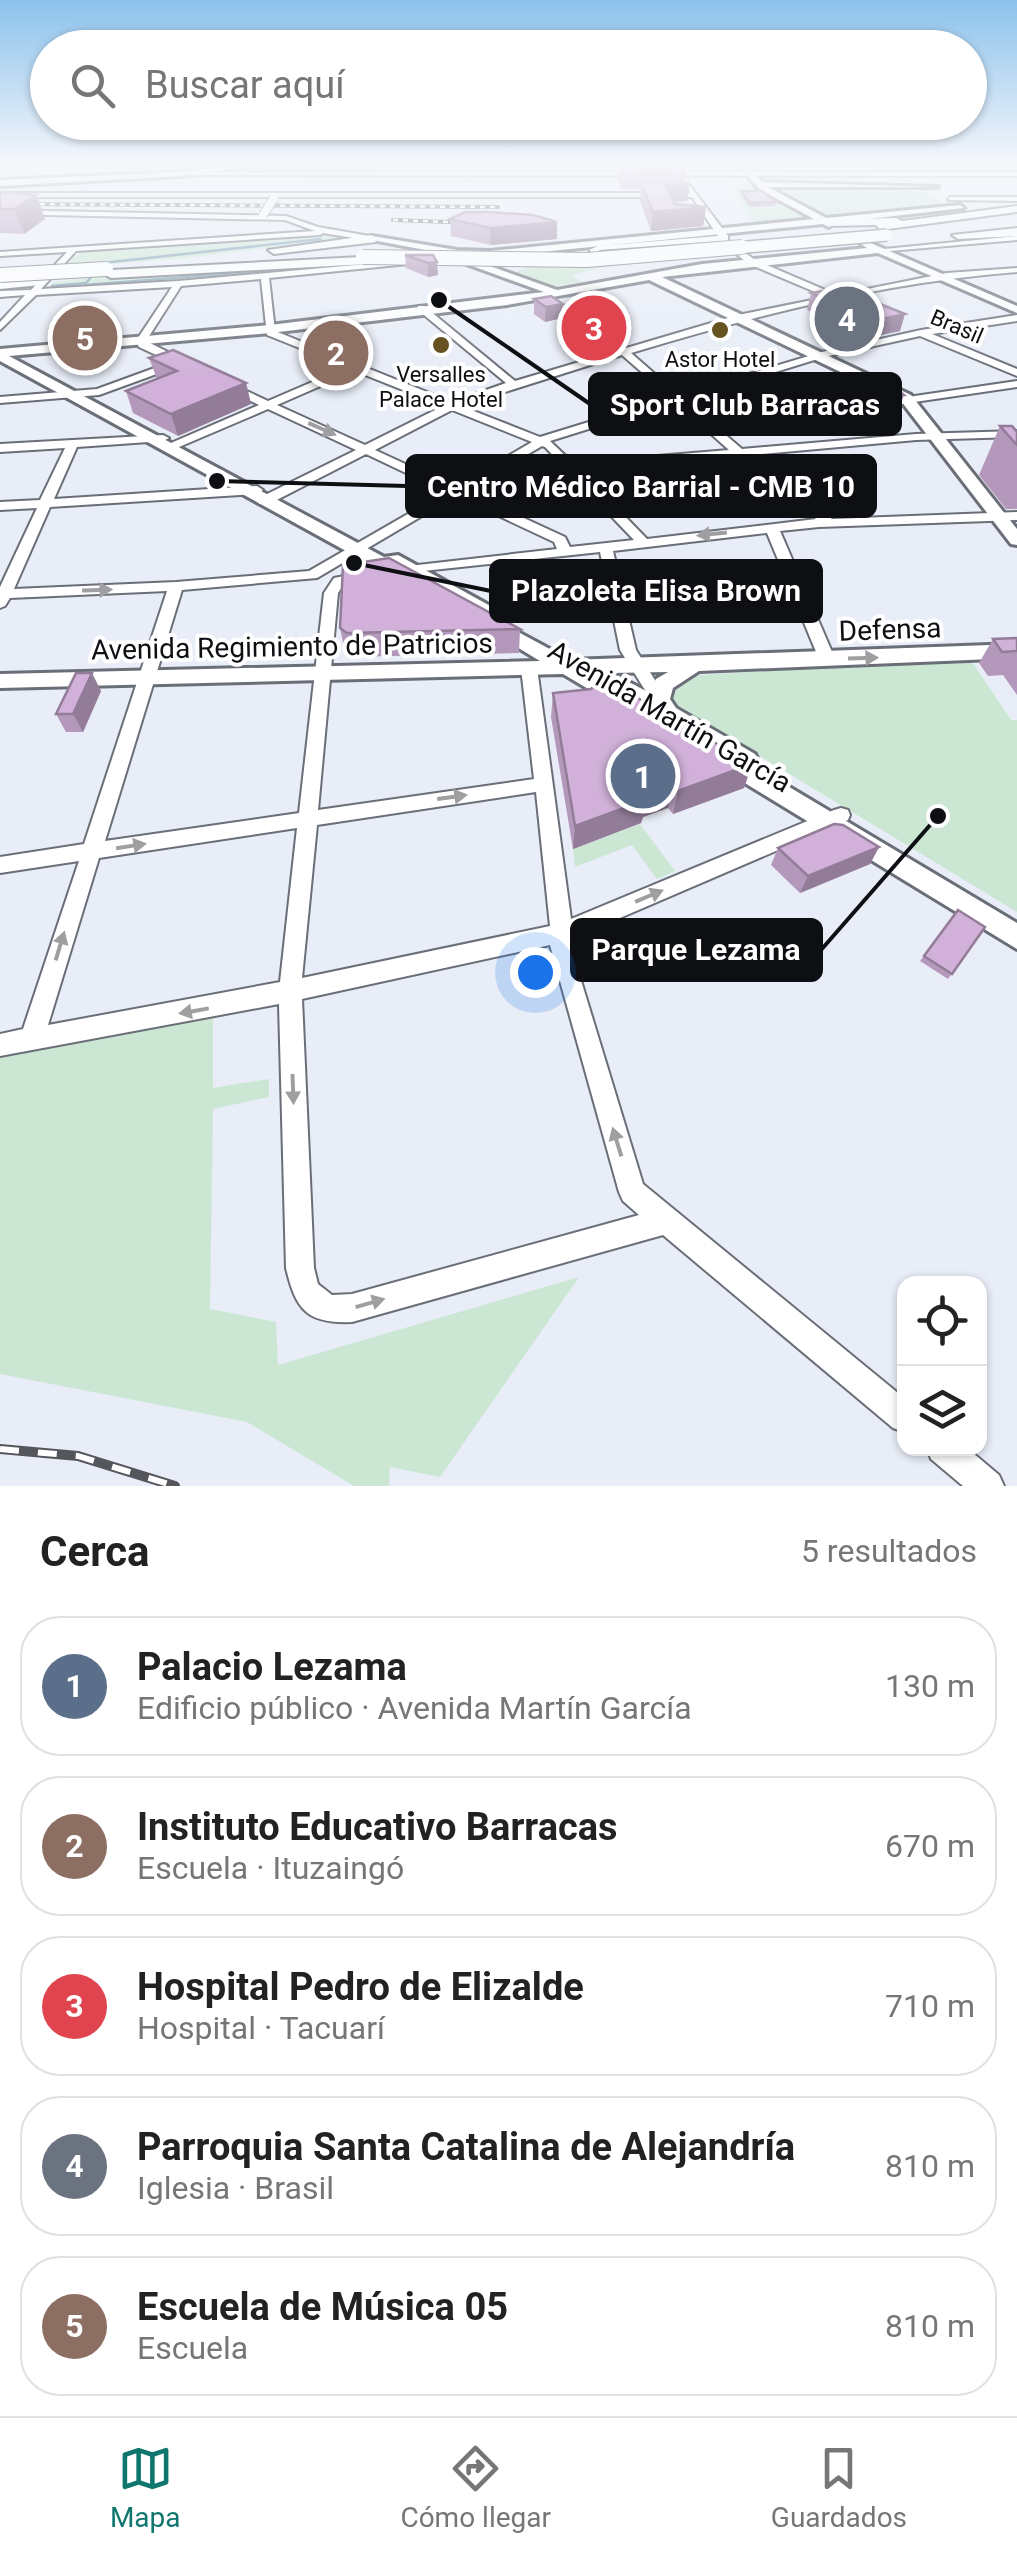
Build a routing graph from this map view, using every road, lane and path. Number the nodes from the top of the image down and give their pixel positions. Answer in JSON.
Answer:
{"nodes":[{"id":1,"x":291,"y":234,"type":"edge"},
{"id":2,"x":344,"y":234,"type":"edge"},
{"id":3,"x":743,"y":234,"type":"edge"},
{"id":4,"x":805,"y":234,"type":"edge"},
{"id":5,"x":843,"y":234,"type":"edge"},
{"id":6,"x":853,"y":234,"type":"edge"},
{"id":7,"x":867,"y":234,"type":"edge"},
{"id":8,"x":898,"y":234,"type":"edge"},
{"id":9,"x":925,"y":234,"type":"edge"},
{"id":10,"x":943,"y":234,"type":"edge"},
{"id":11,"x":0,"y":236,"type":"edge"},
{"id":12,"x":11,"y":236,"type":"dead end"},
{"id":13,"x":263,"y":236,"type":"joint"},
{"id":14,"x":720,"y":236,"type":"junction"},
{"id":15,"x":372,"y":239,"type":"junction"},
{"id":16,"x":788,"y":239,"type":"junction"},
{"id":17,"x":860,"y":242,"type":"junction"},
{"id":18,"x":578,"y":246,"type":"junction"},
{"id":19,"x":74,"y":249,"type":"junction"},
{"id":20,"x":878,"y":250,"type":"junction"},
{"id":21,"x":402,"y":251,"type":"junction"},
{"id":22,"x":848,"y":253,"type":"junction"},
{"id":23,"x":0,"y":254,"type":"edge"},
{"id":24,"x":493,"y":254,"type":"junction"},
{"id":25,"x":363,"y":255,"type":"junction"},
{"id":26,"x":596,"y":255,"type":"junction"},
{"id":27,"x":468,"y":257,"type":"junction"},
{"id":28,"x":421,"y":260,"type":"edge"},
{"id":29,"x":757,"y":261,"type":"junction"},
{"id":30,"x":130,"y":267,"type":"junction"},
{"id":31,"x":485,"y":269,"type":"junction"},
{"id":32,"x":1017,"y":270,"type":"edge"},
{"id":33,"x":107,"y":273,"type":"junction"},
{"id":34,"x":0,"y":275,"type":"edge"},
{"id":35,"x":265,"y":276,"type":"junction"},
{"id":36,"x":648,"y":276,"type":"junction"},
{"id":37,"x":505,"y":277,"type":"junction"},
{"id":38,"x":939,"y":277,"type":"junction"},
{"id":39,"x":0,"y":284,"type":"edge"},
{"id":40,"x":178,"y":284,"type":"junction"},
{"id":41,"x":37,"y":286,"type":"junction"},
{"id":42,"x":555,"y":292,"type":"junction"},
{"id":43,"x":0,"y":294,"type":"edge"},
{"id":44,"x":538,"y":295,"type":"junction"},
{"id":45,"x":836,"y":298,"type":"junction"},
{"id":46,"x":859,"y":307,"type":"edge"},
{"id":47,"x":422,"y":310,"type":"junction"},
{"id":48,"x":1017,"y":310,"type":"edge"},
{"id":49,"x":738,"y":318,"type":"junction"},
{"id":50,"x":1017,"y":318,"type":"edge"},
{"id":51,"x":906,"y":326,"type":"edge"},
{"id":52,"x":0,"y":327,"type":"edge"},
{"id":53,"x":270,"y":327,"type":"junction"},
{"id":54,"x":921,"y":333,"type":"junction"},
{"id":55,"x":142,"y":339,"type":"junction"},
{"id":56,"x":624,"y":352,"type":"junction"},
{"id":57,"x":0,"y":353,"type":"edge"},
{"id":58,"x":819,"y":356,"type":"junction"},
{"id":59,"x":180,"y":362,"type":"junction"},
{"id":60,"x":356,"y":367,"type":"junction"},
{"id":61,"x":198,"y":371,"type":"edge"},
{"id":62,"x":1017,"y":373,"type":"edge"},
{"id":63,"x":215,"y":379,"type":"edge"},
{"id":64,"x":513,"y":384,"type":"junction"},
{"id":65,"x":1017,"y":384,"type":"edge"},
{"id":66,"x":79,"y":395,"type":"junction"},
{"id":67,"x":678,"y":398,"type":"junction"},
{"id":68,"x":0,"y":400,"type":"edge"},
{"id":69,"x":905,"y":401,"type":"junction"},
{"id":70,"x":449,"y":404,"type":"junction"},
{"id":71,"x":268,"y":405,"type":"junction"},
{"id":72,"x":1017,"y":434,"type":"edge"},
{"id":73,"x":932,"y":436,"type":"junction"},
{"id":74,"x":540,"y":440,"type":"junction"},
{"id":75,"x":165,"y":443,"type":"junction"},
{"id":76,"x":72,"y":444,"type":"junction"},
{"id":77,"x":0,"y":448,"type":"edge"},
{"id":78,"x":364,"y":448,"type":"junction"},
{"id":79,"x":740,"y":454,"type":"junction"},
{"id":80,"x":571,"y":466,"type":"junction"},
{"id":81,"x":456,"y":491,"type":"junction"},
{"id":82,"x":260,"y":495,"type":"junction"},
{"id":83,"x":45,"y":503,"type":"junction"},
{"id":84,"x":0,"y":506,"type":"edge"},
{"id":85,"x":991,"y":516,"type":"junction"},
{"id":86,"x":1017,"y":516,"type":"edge"},
{"id":87,"x":829,"y":522,"type":"junction"},
{"id":88,"x":778,"y":530,"type":"junction"},
{"id":89,"x":1017,"y":540,"type":"edge"},
{"id":90,"x":642,"y":542,"type":"junction"},
{"id":91,"x":605,"y":546,"type":"junction"},
{"id":92,"x":361,"y":547,"type":"junction"},
{"id":93,"x":564,"y":550,"type":"junction"},
{"id":94,"x":1017,"y":558,"type":"edge"},
{"id":95,"x":404,"y":571,"type":"junction"},
{"id":96,"x":176,"y":586,"type":"junction"},
{"id":97,"x":2,"y":597,"type":"edge"},
{"id":98,"x":1017,"y":651,"type":"edge"},
{"id":99,"x":827,"y":659,"type":"junction"},
{"id":100,"x":696,"y":664,"type":"junction"},
{"id":101,"x":636,"y":665,"type":"junction"},
{"id":102,"x":576,"y":666,"type":"junction"},
{"id":103,"x":529,"y":668,"type":"junction"},
{"id":104,"x":326,"y":672,"type":"junction"},
{"id":105,"x":146,"y":677,"type":"junction"},
{"id":106,"x":0,"y":681,"type":"edge"},
{"id":107,"x":664,"y":706,"type":"junction"},
{"id":108,"x":545,"y":784,"type":"junction"},
{"id":109,"x":309,"y":818,"type":"junction"},
{"id":110,"x":835,"y":818,"type":"junction"},
{"id":111,"x":88,"y":852,"type":"junction"},
{"id":112,"x":0,"y":865,"type":"edge"},
{"id":113,"x":1017,"y":922,"type":"edge"},
{"id":114,"x":559,"y":934,"type":"junction"},
{"id":115,"x":1017,"y":937,"type":"edge"},
{"id":116,"x":290,"y":992,"type":"junction"},
{"id":117,"x":32,"y":1039,"type":"junction"},
{"id":118,"x":0,"y":1045,"type":"edge"},
{"id":119,"x":666,"y":1221,"type":"junction"},
{"id":120,"x":897,"y":1412,"type":"edge"},
{"id":121,"x":952,"y":1456,"type":"edge"},
{"id":122,"x":988,"y":1486,"type":"edge"}],
"edges":[{"from":1,"to":13,"type":"street"},
{"from":2,"to":15,"type":"street"},
{"from":3,"to":14,"type":"main road"},
{"from":4,"to":16,"type":"highway","bridge":true},
{"from":5,"to":17,"type":"main road"},
{"from":6,"to":16,"type":"highway","bridge":true},
{"from":7,"to":25,"type":"highway","bridge":true},
{"from":8,"to":9,"type":"highway"},
{"from":10,"to":20,"type":"street"},
{"from":11,"to":12,"type":"street"},
{"from":13,"to":19,"type":"street"},
{"from":14,"to":18,"type":"main road"},
{"from":14,"to":26,"type":"street"},
{"from":14,"to":29,"type":"street"},
{"from":15,"to":21,"type":"main road"},
{"from":15,"to":30,"type":"highway"},
{"from":16,"to":25,"type":"highway","bridge":true},
{"from":17,"to":20,"type":"main road"},
{"from":17,"to":22,"type":"main road"},
{"from":18,"to":24,"type":"main road"},
{"from":18,"to":26,"type":"main road"},
{"from":19,"to":23,"type":"street"},
{"from":19,"to":41,"type":"street"},
{"from":20,"to":22,"type":"main road"},
{"from":20,"to":38,"type":"main road"},
{"from":21,"to":27,"type":"highway"},
{"from":21,"to":33,"type":"highway"},
{"from":22,"to":29,"type":"main road"},
{"from":24,"to":27,"type":"main road"},
{"from":24,"to":31,"type":"main road"},
{"from":24,"to":31,"type":"main road"},
{"from":25,"to":30,"type":"highway"},
{"from":25,"to":33,"type":"highway"},
{"from":26,"to":36,"type":"main road"},
{"from":27,"to":31,"type":"main road"},
{"from":28,"to":35,"type":"street"},
{"from":29,"to":36,"type":"main road"},
{"from":29,"to":45,"type":"street"},
{"from":30,"to":33,"type":"highway"},
{"from":31,"to":37,"type":"main road"},
{"from":32,"to":38,"type":"street"},
{"from":33,"to":34,"type":"highway","bridge":true},
{"from":33,"to":41,"type":"highway","bridge":true},
{"from":35,"to":40,"type":"street"},
{"from":35,"to":53,"type":"street"},
{"from":36,"to":42,"type":"main road"},
{"from":36,"to":49,"type":"main road"},
{"from":37,"to":42,"type":"main road"},
{"from":37,"to":44,"type":"main road"},
{"from":38,"to":45,"type":"street"},
{"from":38,"to":48,"type":"main road"},
{"from":39,"to":41,"type":"highway"},
{"from":40,"to":41,"type":"street"},
{"from":40,"to":55,"type":"street"},
{"from":41,"to":43,"type":"street"},
{"from":41,"to":52,"type":"street"},
{"from":42,"to":44,"type":"main road"},
{"from":44,"to":47,"type":"main road"},
{"from":45,"to":46,"type":"street"},
{"from":45,"to":49,"type":"street"},
{"from":47,"to":53,"type":"main road"},
{"from":47,"to":64,"type":"street"},
{"from":49,"to":56,"type":"street"},
{"from":49,"to":58,"type":"main road"},
{"from":50,"to":54,"type":"street"},
{"from":51,"to":54,"type":"street","name":"Brasil"},
{"from":53,"to":55,"type":"main road"},
{"from":53,"to":60,"type":"street"},
{"from":54,"to":58,"type":"street"},
{"from":54,"to":62,"type":"street","name":"Brasil"},
{"from":55,"to":57,"type":"main road"},
{"from":55,"to":59,"type":"street"},
{"from":56,"to":64,"type":"street"},
{"from":56,"to":67,"type":"street"},
{"from":57,"to":66,"type":"main road","name":"Avenida Martín García"},
{"from":58,"to":67,"type":"street"},
{"from":58,"to":69,"type":"main road"},
{"from":59,"to":61,"type":"street"},
{"from":59,"to":66,"type":"street"},
{"from":60,"to":70,"type":"street"},
{"from":60,"to":71,"type":"street"},
{"from":63,"to":71,"type":"street"},
{"from":64,"to":70,"type":"street"},
{"from":65,"to":69,"type":"street"},
{"from":66,"to":68,"type":"street"},
{"from":66,"to":75,"type":"main road","name":"Avenida Martín García"},
{"from":67,"to":74,"type":"street"},
{"from":67,"to":79,"type":"street"},
{"from":69,"to":73,"type":"main road"},
{"from":70,"to":74,"type":"street"},
{"from":70,"to":78,"type":"street"},
{"from":71,"to":75,"type":"street"},
{"from":71,"to":78,"type":"street","one_way":true},
{"from":72,"to":73,"type":"street"},
{"from":73,"to":79,"type":"street"},
{"from":73,"to":85,"type":"main road"},
{"from":74,"to":80,"type":"street"},
{"from":74,"to":81,"type":"street"},
{"from":75,"to":76,"type":"street"},
{"from":75,"to":82,"type":"main road","name":"Avenida Martín García"},
{"from":76,"to":77,"type":"street"},
{"from":76,"to":83,"type":"street"},
{"from":78,"to":81,"type":"street"},
{"from":78,"to":82,"type":"street"},
{"from":79,"to":80,"type":"street"},
{"from":79,"to":87,"type":"street"},
{"from":80,"to":90,"type":"street"},
{"from":81,"to":92,"type":"street"},
{"from":81,"to":93,"type":"street"},
{"from":82,"to":83,"type":"street"},
{"from":82,"to":92,"type":"main road","name":"Avenida Martín García"},
{"from":83,"to":84,"type":"street"},
{"from":83,"to":97,"type":"street"},
{"from":85,"to":86,"type":"street"},
{"from":85,"to":87,"type":"street"},
{"from":85,"to":89,"type":"main road"},
{"from":85,"to":94,"type":"main road"},
{"from":87,"to":88,"type":"street"},
{"from":88,"to":90,"type":"street","one_way":true},
{"from":88,"to":99,"type":"street"},
{"from":90,"to":91,"type":"street"},
{"from":91,"to":93,"type":"street"},
{"from":91,"to":101,"type":"street"},
{"from":92,"to":95,"type":"main road","name":"Avenida Martín García"},
{"from":92,"to":96,"type":"street"},
{"from":93,"to":95,"type":"street"},
{"from":95,"to":102,"type":"main road","name":"Avenida Martín García"},
{"from":95,"to":104,"type":"street"},
{"from":97,"to":96,"type":"street","one_way":true},
{"from":96,"to":105,"type":"street"},
{"from":99,"to":98,"type":"main road","name":"Defensa","one_way":true},
{"from":99,"to":100,"type":"main road","name":"Defensa"},
{"from":100,"to":101,"type":"main road","name":"Defensa"},
{"from":100,"to":107,"type":"main road"},
{"from":101,"to":102,"type":"main road","name":"Defensa"},
{"from":101,"to":107,"type":"street"},
{"from":102,"to":103,"type":"main road","name":"Avenida Regimiento de Patricios"},
{"from":102,"to":107,"type":"main road","name":"Avenida Martín García"},
{"from":102,"to":110,"type":"main road","name":"Avenida Martín García"},
{"from":103,"to":104,"type":"main road","name":"Avenida Regimiento de Patricios"},
{"from":103,"to":108,"type":"street"},
{"from":104,"to":105,"type":"main road","name":"Avenida Regimiento de Patricios"},
{"from":104,"to":109,"type":"street"},
{"from":105,"to":106,"type":"main road","name":"Avenida Regimiento de Patricios"},
{"from":105,"to":111,"type":"street"},
{"from":107,"to":110,"type":"main road","name":"Avenida Martín García"},
{"from":109,"to":108,"type":"street","one_way":true},
{"from":108,"to":114,"type":"street"},
{"from":111,"to":109,"type":"street","one_way":true},
{"from":109,"to":116,"type":"street"},
{"from":110,"to":113,"type":"main road","name":"Avenida Martín García"},
{"from":114,"to":110,"type":"street","one_way":true},
{"from":110,"to":115,"type":"main road","name":"Avenida Martín García"},
{"from":111,"to":112,"type":"street"},
{"from":117,"to":111,"type":"street","one_way":true},
{"from":114,"to":116,"type":"street"},
{"from":119,"to":114,"type":"street","one_way":true},
{"from":116,"to":117,"type":"street","one_way":true},
{"from":116,"to":119,"type":"street","one_way":true},
{"from":117,"to":118,"type":"street"},
{"from":119,"to":120,"type":"street"},
{"from":121,"to":122,"type":"street"}]}
